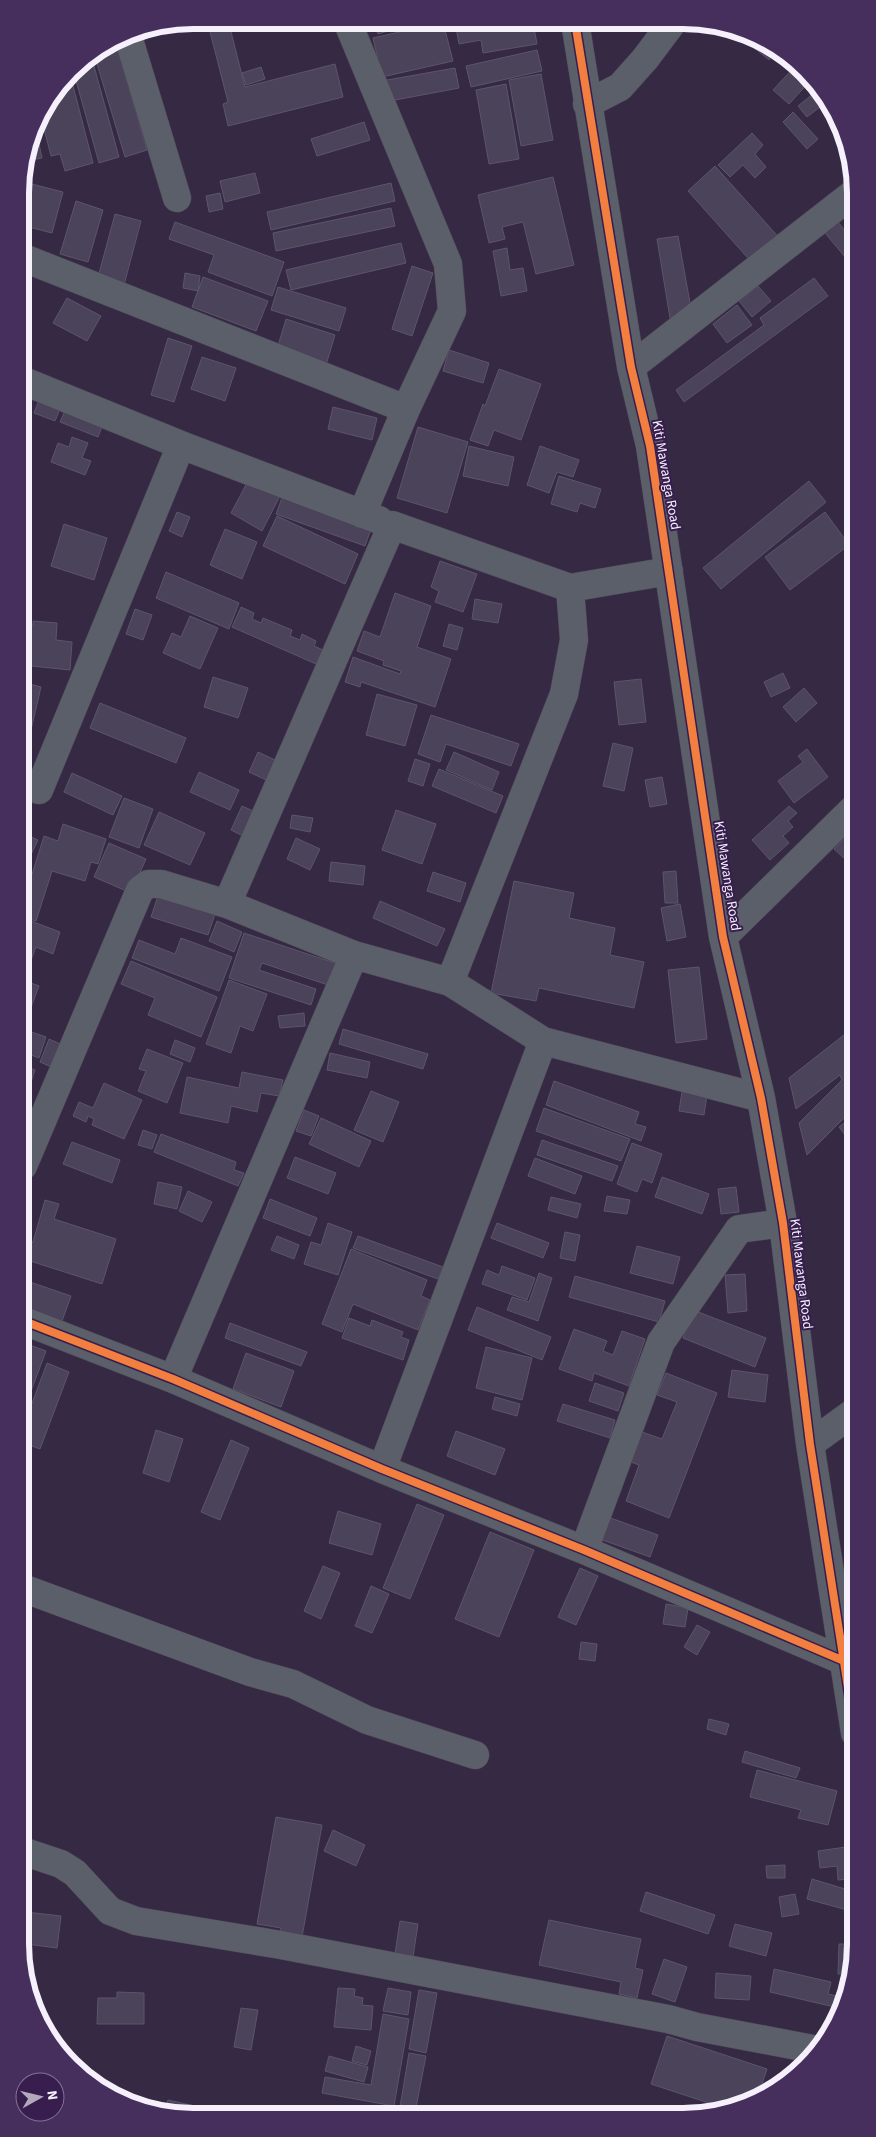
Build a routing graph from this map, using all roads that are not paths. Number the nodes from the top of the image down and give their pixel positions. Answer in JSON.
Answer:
{"nodes":[{"id":1,"x":350,"y":29,"type":"edge"},
{"id":2,"x":576,"y":29,"type":"edge"},
{"id":3,"x":668,"y":29,"type":"edge"},
{"id":4,"x":130,"y":41,"type":"edge"},
{"id":5,"x":587,"y":104,"type":"junction"},
{"id":6,"x":177,"y":198,"type":"dead end"},
{"id":7,"x":847,"y":198,"type":"edge"},
{"id":8,"x":29,"y":260,"type":"edge"},
{"id":9,"x":631,"y":367,"type":"junction"},
{"id":10,"x":29,"y":383,"type":"edge"},
{"id":11,"x":406,"y":409,"type":"junction"},
{"id":12,"x":181,"y":445,"type":"junction"},
{"id":13,"x":362,"y":514,"type":"junction"},
{"id":14,"x":392,"y":525,"type":"junction"},
{"id":15,"x":669,"y":571,"type":"junction"},
{"id":16,"x":570,"y":588,"type":"junction"},
{"id":17,"x":39,"y":790,"type":"dead end"},
{"id":18,"x":847,"y":815,"type":"edge"},
{"id":19,"x":227,"y":904,"type":"junction"},
{"id":20,"x":724,"y":937,"type":"junction"},
{"id":21,"x":354,"y":954,"type":"junction"},
{"id":22,"x":450,"y":982,"type":"junction"},
{"id":23,"x":543,"y":1041,"type":"junction"},
{"id":24,"x":761,"y":1098,"type":"junction"},
{"id":25,"x":29,"y":1152,"type":"edge"},
{"id":26,"x":783,"y":1223,"type":"junction"},
{"id":27,"x":29,"y":1323,"type":"edge"},
{"id":28,"x":173,"y":1379,"type":"junction"},
{"id":29,"x":847,"y":1417,"type":"edge"},
{"id":30,"x":810,"y":1444,"type":"junction"},
{"id":31,"x":382,"y":1470,"type":"junction"},
{"id":32,"x":584,"y":1550,"type":"junction"},
{"id":33,"x":29,"y":1589,"type":"edge"},
{"id":34,"x":844,"y":1661,"type":"junction"},
{"id":35,"x":847,"y":1681,"type":"edge"},
{"id":36,"x":475,"y":1755,"type":"dead end"},
{"id":37,"x":29,"y":1853,"type":"edge"},
{"id":38,"x":810,"y":2048,"type":"edge"}],
"edges":[{"from":1,"to":11,"type":"street"},
{"from":2,"to":5,"type":"street","name":"Kiti Mawanga Road"},
{"from":3,"to":5,"type":"street"},
{"from":4,"to":6,"type":"street"},
{"from":5,"to":9,"type":"street","name":"Kiti Mawanga Road"},
{"from":7,"to":9,"type":"street"},
{"from":8,"to":11,"type":"street"},
{"from":9,"to":15,"type":"street","name":"Kiti Mawanga Road"},
{"from":10,"to":12,"type":"street"},
{"from":11,"to":13,"type":"street"},
{"from":12,"to":13,"type":"street"},
{"from":12,"to":17,"type":"street"},
{"from":13,"to":14,"type":"street"},
{"from":14,"to":16,"type":"street"},
{"from":14,"to":19,"type":"street"},
{"from":15,"to":16,"type":"street"},
{"from":15,"to":20,"type":"street","name":"Kiti Mawanga Road"},
{"from":16,"to":22,"type":"street"},
{"from":18,"to":20,"type":"street"},
{"from":19,"to":21,"type":"street"},
{"from":19,"to":25,"type":"street"},
{"from":20,"to":24,"type":"street","name":"Kiti Mawanga Road"},
{"from":21,"to":22,"type":"street"},
{"from":21,"to":28,"type":"street"},
{"from":22,"to":23,"type":"street"},
{"from":23,"to":24,"type":"street"},
{"from":23,"to":31,"type":"street"},
{"from":24,"to":26,"type":"street","name":"Kiti Mawanga Road"},
{"from":26,"to":30,"type":"street","name":"Kiti Mawanga Road"},
{"from":26,"to":32,"type":"street"},
{"from":27,"to":28,"type":"street"},
{"from":28,"to":31,"type":"street"},
{"from":29,"to":30,"type":"street"},
{"from":30,"to":34,"type":"street","name":"Kiti Mawanga Road"},
{"from":31,"to":32,"type":"street"},
{"from":32,"to":34,"type":"street"},
{"from":33,"to":36,"type":"street"},
{"from":34,"to":35,"type":"street","name":"Kiti Mawanga Road"},
{"from":37,"to":38,"type":"street"}]}
